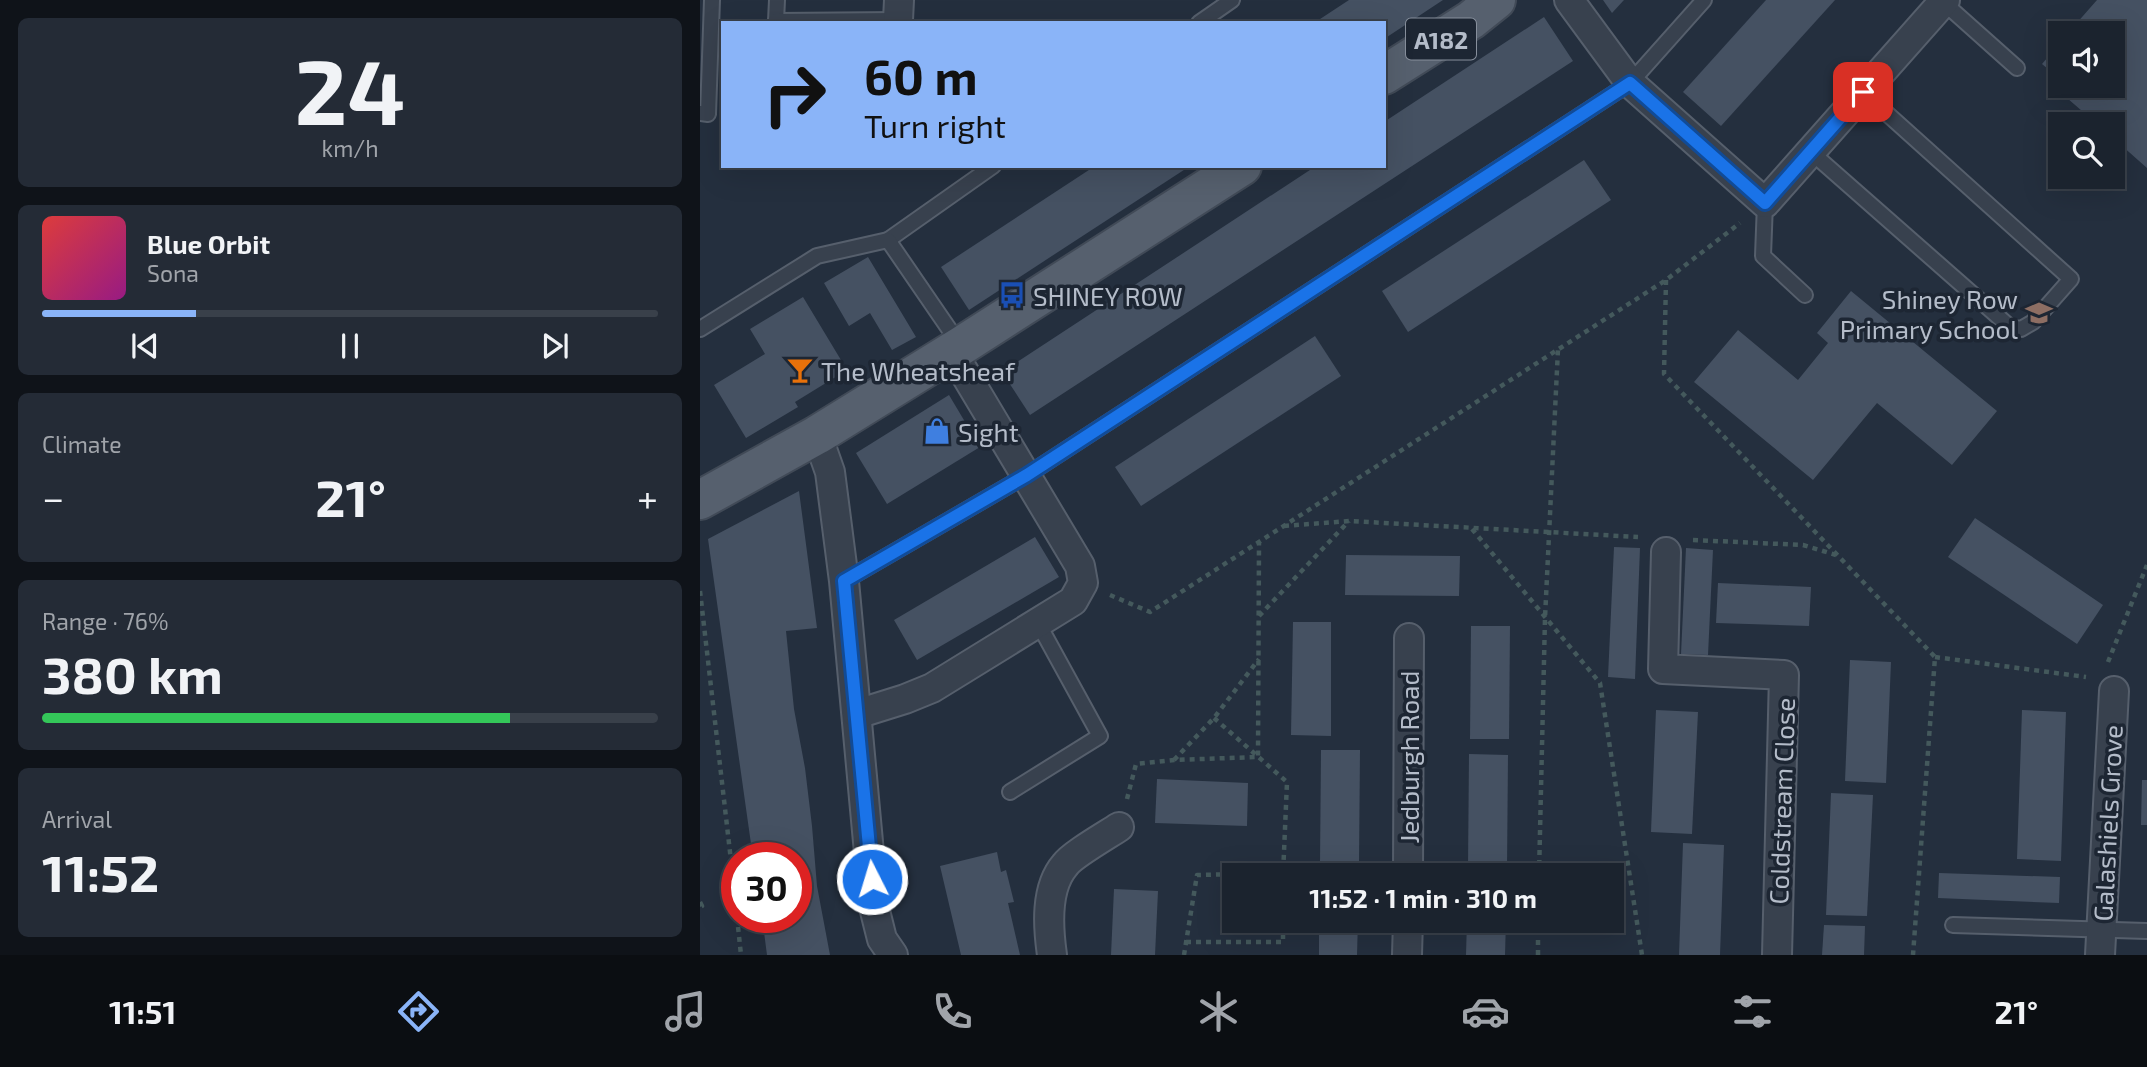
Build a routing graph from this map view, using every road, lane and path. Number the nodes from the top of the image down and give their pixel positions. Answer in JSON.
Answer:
{"nodes":[{"id":1,"x":712,"y":0,"type":"edge"},
{"id":2,"x":776,"y":0,"type":"edge"},
{"id":3,"x":1232,"y":0,"type":"edge"},
{"id":4,"x":1496,"y":0,"type":"edge"},
{"id":5,"x":1569,"y":0,"type":"edge"},
{"id":6,"x":1704,"y":0,"type":"edge"},
{"id":7,"x":1944,"y":1,"type":"edge"},
{"id":8,"x":898,"y":10,"type":"edge"},
{"id":9,"x":776,"y":21,"type":"edge"},
{"id":10,"x":786,"y":21,"type":"edge"},
{"id":11,"x":1202,"y":21,"type":"edge"},
{"id":12,"x":2017,"y":68,"type":"dead end"},
{"id":13,"x":1386,"y":74,"type":"edge"},
{"id":14,"x":1630,"y":83,"type":"junction"},
{"id":15,"x":1863,"y":92,"type":"junction"},
{"id":16,"x":700,"y":113,"type":"edge"},
{"id":17,"x":1811,"y":152,"type":"junction"},
{"id":18,"x":990,"y":168,"type":"edge"},
{"id":19,"x":1239,"y":168,"type":"edge"},
{"id":20,"x":1765,"y":203,"type":"junction"},
{"id":21,"x":888,"y":240,"type":"junction"},
{"id":22,"x":1666,"y":280,"type":"junction"},
{"id":23,"x":1805,"y":296,"type":"dead end"},
{"id":24,"x":700,"y":329,"type":"edge"},
{"id":25,"x":956,"y":349,"type":"junction"},
{"id":26,"x":1558,"y":349,"type":"junction"},
{"id":27,"x":817,"y":435,"type":"junction"},
{"id":28,"x":1027,"y":475,"type":"junction"},
{"id":29,"x":700,"y":500,"type":"edge"},
{"id":30,"x":1349,"y":522,"type":"junction"},
{"id":31,"x":1283,"y":526,"type":"junction"},
{"id":32,"x":1472,"y":529,"type":"junction"},
{"id":33,"x":1549,"y":533,"type":"junction"},
{"id":34,"x":1259,"y":542,"type":"junction"},
{"id":35,"x":1664,"y":543,"type":"junction"},
{"id":36,"x":1838,"y":555,"type":"junction"},
{"id":37,"x":2147,"y":565,"type":"edge"},
{"id":38,"x":844,"y":581,"type":"junction"},
{"id":39,"x":1083,"y":583,"type":"junction"},
{"id":40,"x":700,"y":591,"type":"edge"},
{"id":41,"x":1259,"y":617,"type":"junction"},
{"id":42,"x":1545,"y":618,"type":"junction"},
{"id":43,"x":1038,"y":623,"type":"junction"},
{"id":44,"x":1409,"y":638,"type":"dead end"},
{"id":45,"x":1935,"y":657,"type":"junction"},
{"id":46,"x":1259,"y":659,"type":"junction"},
{"id":47,"x":2108,"y":685,"type":"junction"},
{"id":48,"x":857,"y":714,"type":"junction"},
{"id":49,"x":1214,"y":718,"type":"junction"},
{"id":50,"x":1258,"y":757,"type":"junction"},
{"id":51,"x":1171,"y":763,"type":"dead end"},
{"id":52,"x":1010,"y":792,"type":"dead end"},
{"id":53,"x":1119,"y":827,"type":"joint"},
{"id":54,"x":729,"y":842,"type":"edge"},
{"id":55,"x":1283,"y":863,"type":"edge"},
{"id":56,"x":1408,"y":863,"type":"edge"},
{"id":57,"x":1539,"y":863,"type":"edge"},
{"id":58,"x":1222,"y":875,"type":"edge"},
{"id":59,"x":700,"y":902,"type":"edge"},
{"id":60,"x":700,"y":907,"type":"edge"},
{"id":61,"x":1953,"y":925,"type":"dead end"},
{"id":62,"x":2147,"y":931,"type":"edge"},
{"id":63,"x":739,"y":933,"type":"edge"},
{"id":64,"x":1283,"y":933,"type":"edge"},
{"id":65,"x":1408,"y":933,"type":"edge"},
{"id":66,"x":1538,"y":933,"type":"edge"},
{"id":67,"x":1186,"y":942,"type":"junction"},
{"id":68,"x":2101,"y":943,"type":"edge"},
{"id":69,"x":741,"y":955,"type":"edge"},
{"id":70,"x":893,"y":955,"type":"edge"},
{"id":71,"x":1052,"y":955,"type":"edge"},
{"id":72,"x":1184,"y":955,"type":"edge"},
{"id":73,"x":1408,"y":955,"type":"edge"},
{"id":74,"x":1538,"y":955,"type":"edge"},
{"id":75,"x":1642,"y":955,"type":"edge"},
{"id":76,"x":1777,"y":955,"type":"edge"},
{"id":77,"x":1913,"y":955,"type":"edge"}],
"edges":[{"from":1,"to":16,"type":"lane"},
{"from":2,"to":9,"type":"lane"},
{"from":3,"to":11,"type":"lane"},
{"from":4,"to":13,"type":"main road","number":"A182"},
{"from":5,"to":14,"type":"street"},
{"from":6,"to":14,"type":"lane"},
{"from":7,"to":12,"type":"lane"},
{"from":7,"to":15,"type":"street"},
{"from":8,"to":10,"type":"lane"},
{"from":14,"to":20,"type":"street"},
{"from":14,"to":28,"type":"lane"},
{"from":15,"to":17,"type":"street"},
{"from":15,"to":17,"type":"lane"},
{"from":17,"to":20,"type":"street"},
{"from":18,"to":21,"type":"lane"},
{"from":19,"to":25,"type":"main road"},
{"from":20,"to":22,"type":"path"},
{"from":20,"to":23,"type":"lane"},
{"from":21,"to":24,"type":"lane"},
{"from":21,"to":25,"type":"lane"},
{"from":22,"to":26,"type":"path"},
{"from":22,"to":36,"type":"path"},
{"from":25,"to":27,"type":"main road"},
{"from":25,"to":28,"type":"street"},
{"from":26,"to":31,"type":"path"},
{"from":26,"to":33,"type":"path"},
{"from":27,"to":29,"type":"main road"},
{"from":27,"to":38,"type":"street"},
{"from":28,"to":38,"type":"lane"},
{"from":28,"to":39,"type":"street"},
{"from":30,"to":31,"type":"path"},
{"from":30,"to":32,"type":"path"},
{"from":30,"to":41,"type":"path"},
{"from":31,"to":34,"type":"path"},
{"from":32,"to":33,"type":"path"},
{"from":32,"to":42,"type":"path"},
{"from":33,"to":35,"type":"path"},
{"from":33,"to":42,"type":"path"},
{"from":34,"to":39,"type":"path"},
{"from":34,"to":41,"type":"path"},
{"from":35,"to":36,"type":"path"},
{"from":35,"to":76,"type":"street","name":"Coldstream Close"},
{"from":36,"to":45,"type":"path"},
{"from":37,"to":47,"type":"path"},
{"from":38,"to":48,"type":"street"},
{"from":39,"to":43,"type":"street"},
{"from":40,"to":54,"type":"path"},
{"from":41,"to":46,"type":"path"},
{"from":42,"to":57,"type":"path"},
{"from":42,"to":75,"type":"path"},
{"from":43,"to":48,"type":"street"},
{"from":43,"to":52,"type":"lane"},
{"from":44,"to":56,"type":"street","name":"Jedburgh Road"},
{"from":45,"to":47,"type":"path"},
{"from":45,"to":77,"type":"path"},
{"from":46,"to":49,"type":"path"},
{"from":46,"to":50,"type":"path"},
{"from":47,"to":68,"type":"street","name":"Galashiels Grove"},
{"from":48,"to":70,"type":"street"},
{"from":49,"to":50,"type":"path"},
{"from":49,"to":51,"type":"path"},
{"from":50,"to":53,"type":"path"},
{"from":50,"to":55,"type":"path"},
{"from":53,"to":71,"type":"street"},
{"from":58,"to":67,"type":"path"},
{"from":59,"to":60,"type":"path"},
{"from":61,"to":68,"type":"lane"},
{"from":62,"to":68,"type":"lane"},
{"from":63,"to":69,"type":"path"},
{"from":64,"to":67,"type":"path"},
{"from":65,"to":73,"type":"street"},
{"from":66,"to":74,"type":"path"},
{"from":67,"to":72,"type":"path"}]}
